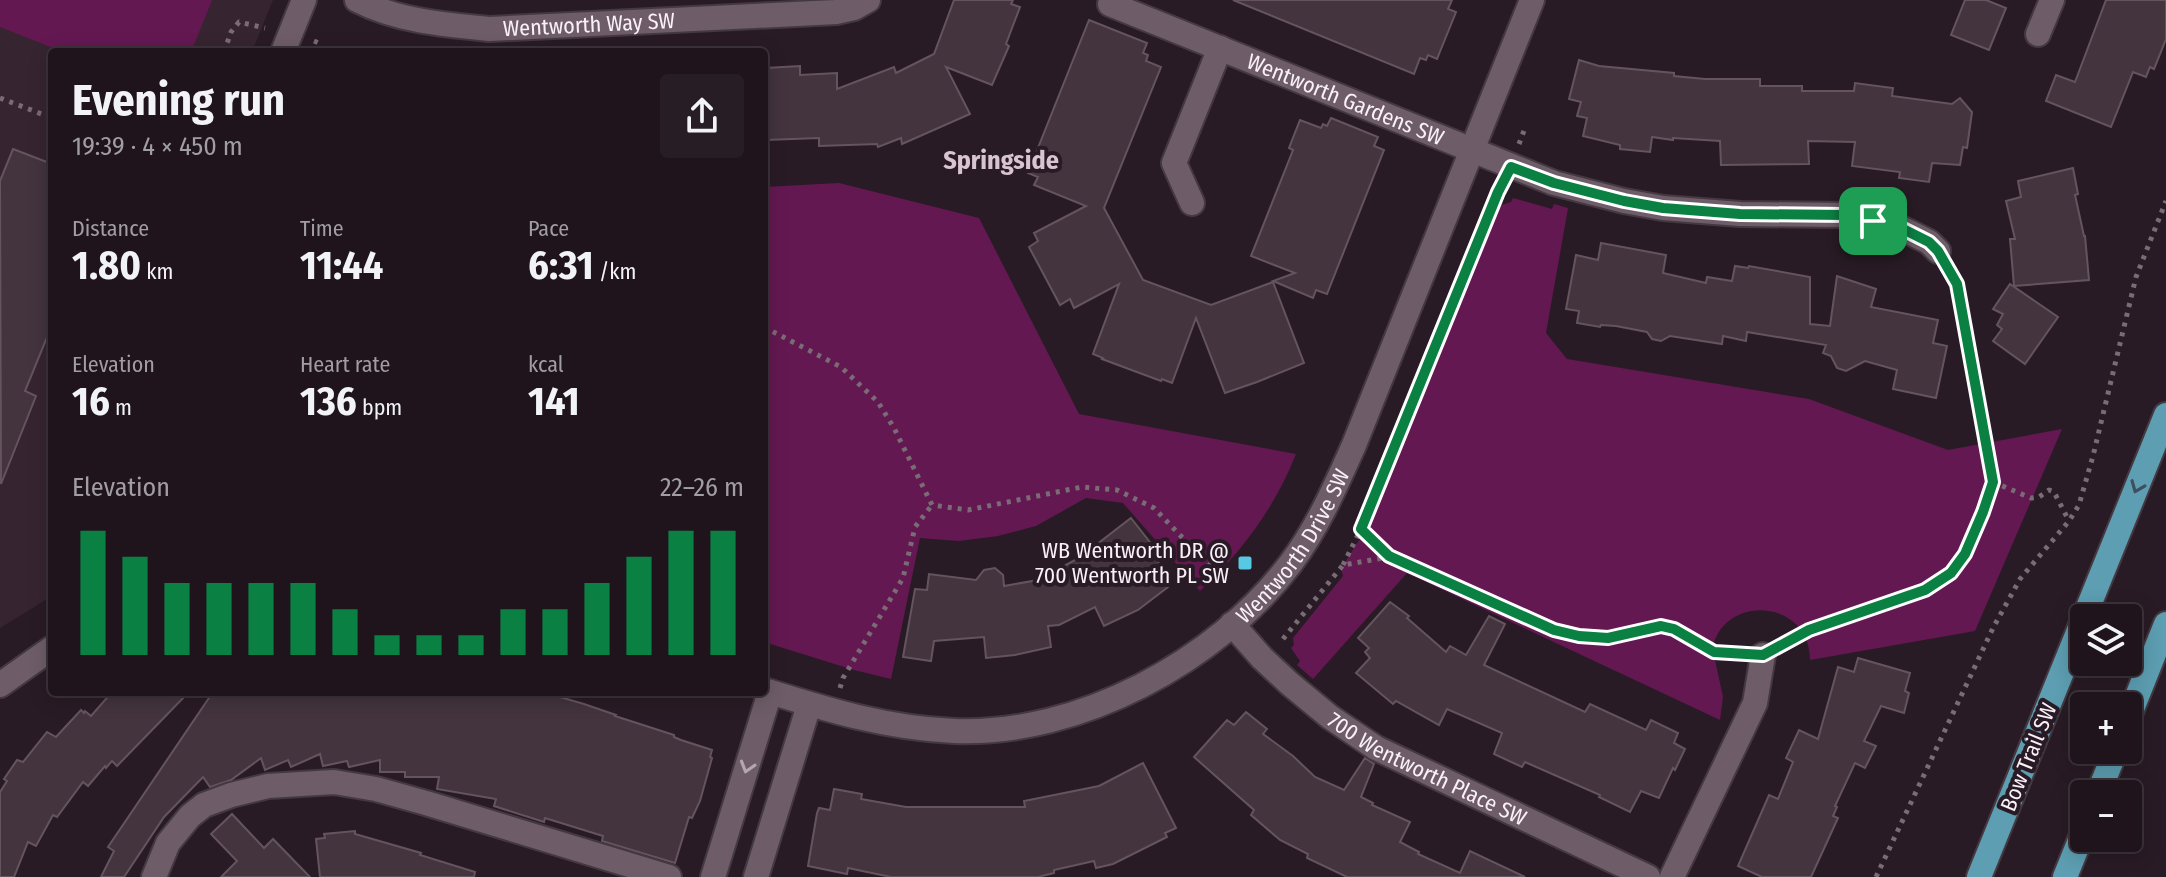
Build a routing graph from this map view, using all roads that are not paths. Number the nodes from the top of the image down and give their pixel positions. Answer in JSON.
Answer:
{"nodes":[{"id":1,"x":304,"y":0,"type":"edge"},
{"id":2,"x":357,"y":0,"type":"edge"},
{"id":3,"x":868,"y":0,"type":"edge"},
{"id":4,"x":1532,"y":0,"type":"edge"},
{"id":5,"x":2052,"y":0,"type":"edge"},
{"id":6,"x":1110,"y":4,"type":"dead end"},
{"id":7,"x":2038,"y":34,"type":"dead end"},
{"id":8,"x":285,"y":48,"type":"edge"},
{"id":9,"x":1220,"y":48,"type":"junction"},
{"id":10,"x":1472,"y":151,"type":"junction"},
{"id":11,"x":1192,"y":203,"type":"dead end"},
{"id":12,"x":1938,"y":251,"type":"road end"},
{"id":13,"x":2166,"y":415,"type":"edge"},
{"id":14,"x":1232,"y":624,"type":"junction"},
{"id":15,"x":2166,"y":624,"type":"edge"},
{"id":16,"x":48,"y":651,"type":"edge"},
{"id":17,"x":1763,"y":655,"type":"road end"},
{"id":18,"x":0,"y":685,"type":"edge"},
{"id":19,"x":768,"y":691,"type":"edge"},
{"id":20,"x":2139,"y":692,"type":"edge"},
{"id":21,"x":766,"y":696,"type":"edge"},
{"id":22,"x":809,"y":705,"type":"junction"},
{"id":23,"x":2075,"y":852,"type":"edge"},
{"id":24,"x":154,"y":877,"type":"edge"},
{"id":25,"x":669,"y":877,"type":"edge"},
{"id":26,"x":713,"y":877,"type":"edge"},
{"id":27,"x":756,"y":877,"type":"edge"},
{"id":28,"x":1648,"y":877,"type":"edge"},
{"id":29,"x":1672,"y":877,"type":"edge"},
{"id":30,"x":1979,"y":877,"type":"edge"},
{"id":31,"x":2065,"y":877,"type":"edge"}],
"edges":[{"from":1,"to":8,"type":"street"},
{"from":2,"to":3,"type":"street","name":"Wentworth Way SW"},
{"from":4,"to":10,"type":"street","name":"Wentworth Drive SW"},
{"from":5,"to":7,"type":"street"},
{"from":6,"to":9,"type":"street","name":"Wentworth Gardens SW"},
{"from":9,"to":10,"type":"street","name":"Wentworth Gardens SW"},
{"from":9,"to":11,"type":"street","name":"Wentworth Gardens SW"},
{"from":10,"to":12,"type":"street","name":"Wentworth Gardens SW"},
{"from":10,"to":14,"type":"street","name":"Wentworth Drive SW"},
{"from":13,"to":30,"type":"main road","name":"Bow Trail SW","one_way":true},
{"from":14,"to":22,"type":"street","name":"Wentworth Drive SW"},
{"from":14,"to":28,"type":"street","name":"700 Wentworth Place SW"},
{"from":15,"to":20,"type":"main road"},
{"from":16,"to":18,"type":"street"},
{"from":17,"to":29,"type":"street"},
{"from":19,"to":22,"type":"street","name":"Wentworth Drive SW"},
{"from":21,"to":26,"type":"street","one_way":true},
{"from":22,"to":27,"type":"street"},
{"from":23,"to":31,"type":"main road"},
{"from":24,"to":25,"type":"street"}]}
